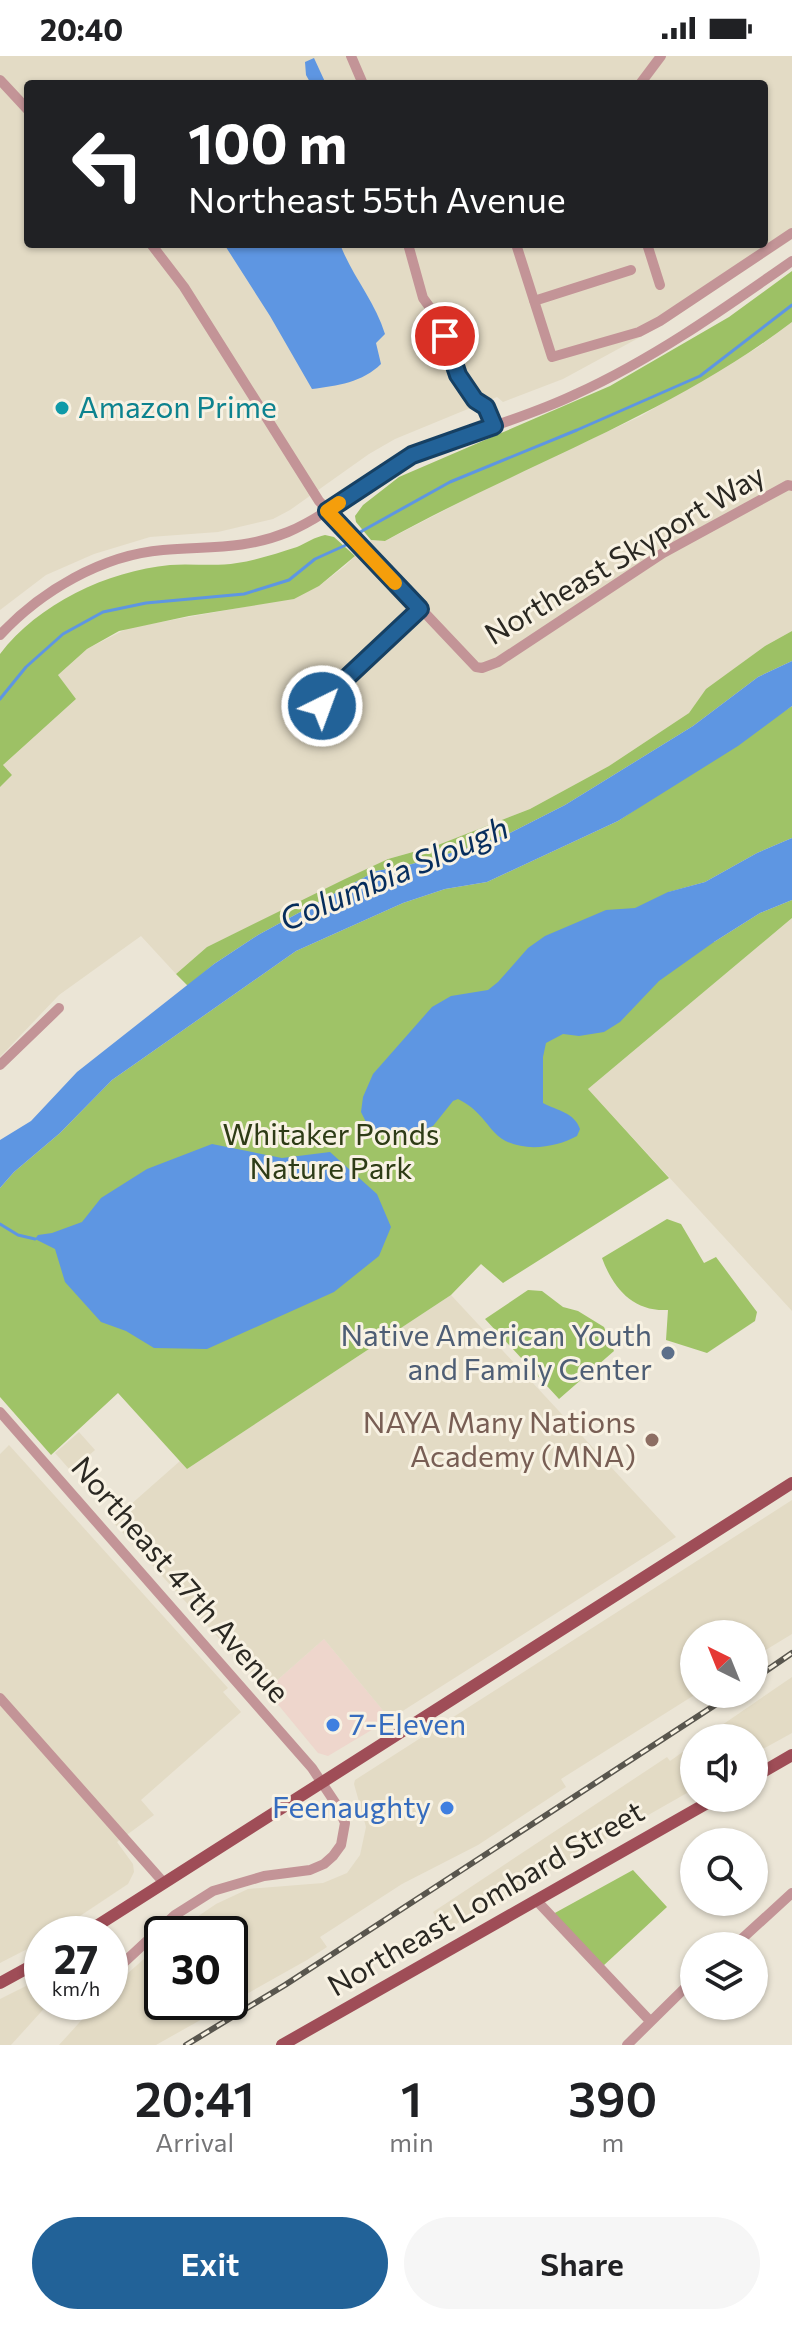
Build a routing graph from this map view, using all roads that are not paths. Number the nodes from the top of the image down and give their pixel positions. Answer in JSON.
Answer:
{"nodes":[{"id":1,"x":351,"y":56,"type":"edge"},
{"id":2,"x":661,"y":56,"type":"edge"},
{"id":3,"x":0,"y":80,"type":"edge"},
{"id":4,"x":361,"y":80,"type":"edge"},
{"id":5,"x":643,"y":80,"type":"edge"},
{"id":6,"x":24,"y":106,"type":"edge"},
{"id":7,"x":792,"y":233,"type":"edge"},
{"id":8,"x":154,"y":248,"type":"edge"},
{"id":9,"x":409,"y":248,"type":"edge"},
{"id":10,"x":517,"y":248,"type":"edge"},
{"id":11,"x":648,"y":248,"type":"edge"},
{"id":12,"x":792,"y":261,"type":"edge"},
{"id":13,"x":631,"y":270,"type":"dead end"},
{"id":14,"x":660,"y":285,"type":"dead end"},
{"id":15,"x":534,"y":301,"type":"junction"},
{"id":16,"x":494,"y":426,"type":"junction"},
{"id":17,"x":792,"y":486,"type":"edge"},
{"id":18,"x":327,"y":511,"type":"junction"},
{"id":19,"x":420,"y":609,"type":"junction"},
{"id":20,"x":0,"y":635,"type":"edge"},
{"id":21,"x":322,"y":706,"type":"dead end"},
{"id":22,"x":59,"y":1008,"type":"dead end"},
{"id":23,"x":0,"y":1065,"type":"edge"},
{"id":24,"x":0,"y":1412,"type":"edge"},
{"id":25,"x":792,"y":1483,"type":"edge"},
{"id":26,"x":0,"y":1698,"type":"edge"},
{"id":27,"x":792,"y":1755,"type":"edge"},
{"id":28,"x":768,"y":1769,"type":"edge"},
{"id":29,"x":322,"y":1782,"type":"junction"},
{"id":30,"x":691,"y":1812,"type":"edge"},
{"id":31,"x":164,"y":1883,"type":"junction"},
{"id":32,"x":792,"y":1893,"type":"edge"},
{"id":33,"x":536,"y":1900,"type":"junction"},
{"id":34,"x":112,"y":1916,"type":"edge"},
{"id":35,"x":749,"y":1932,"type":"edge"},
{"id":36,"x":128,"y":1959,"type":"edge"},
{"id":37,"x":24,"y":1970,"type":"edge"},
{"id":38,"x":0,"y":1983,"type":"edge"},
{"id":39,"x":680,"y":1992,"type":"edge"},
{"id":40,"x":650,"y":2021,"type":"junction"},
{"id":41,"x":282,"y":2045,"type":"edge"},
{"id":42,"x":627,"y":2045,"type":"edge"}],
"edges":[{"from":1,"to":4,"type":"street"},
{"from":2,"to":5,"type":"street"},
{"from":3,"to":6,"type":"street"},
{"from":7,"to":15,"type":"street"},
{"from":8,"to":18,"type":"street"},
{"from":9,"to":16,"type":"street"},
{"from":10,"to":15,"type":"street"},
{"from":11,"to":14,"type":"street"},
{"from":12,"to":16,"type":"street"},
{"from":13,"to":15,"type":"street"},
{"from":16,"to":18,"type":"street"},
{"from":17,"to":19,"type":"street","name":"Northeast Skyport Way"},
{"from":18,"to":19,"type":"street"},
{"from":18,"to":20,"type":"street"},
{"from":19,"to":21,"type":"street"},
{"from":22,"to":23,"type":"street"},
{"from":24,"to":29,"type":"street","name":"Northeast 47th Avenue"},
{"from":25,"to":29,"type":"main road"},
{"from":26,"to":31,"type":"street"},
{"from":27,"to":28,"type":"main road"},
{"from":29,"to":31,"type":"main road"},
{"from":29,"to":36,"type":"street","name":"Northeast 47th Avenue"},
{"from":30,"to":33,"type":"main road","name":"Northeast Lombard Street"},
{"from":31,"to":34,"type":"main road"},
{"from":32,"to":35,"type":"street"},
{"from":33,"to":40,"type":"street"},
{"from":33,"to":41,"type":"main road","name":"Northeast Lombard Street"},
{"from":37,"to":38,"type":"main road"},
{"from":39,"to":40,"type":"street"},
{"from":40,"to":42,"type":"street"}]}
